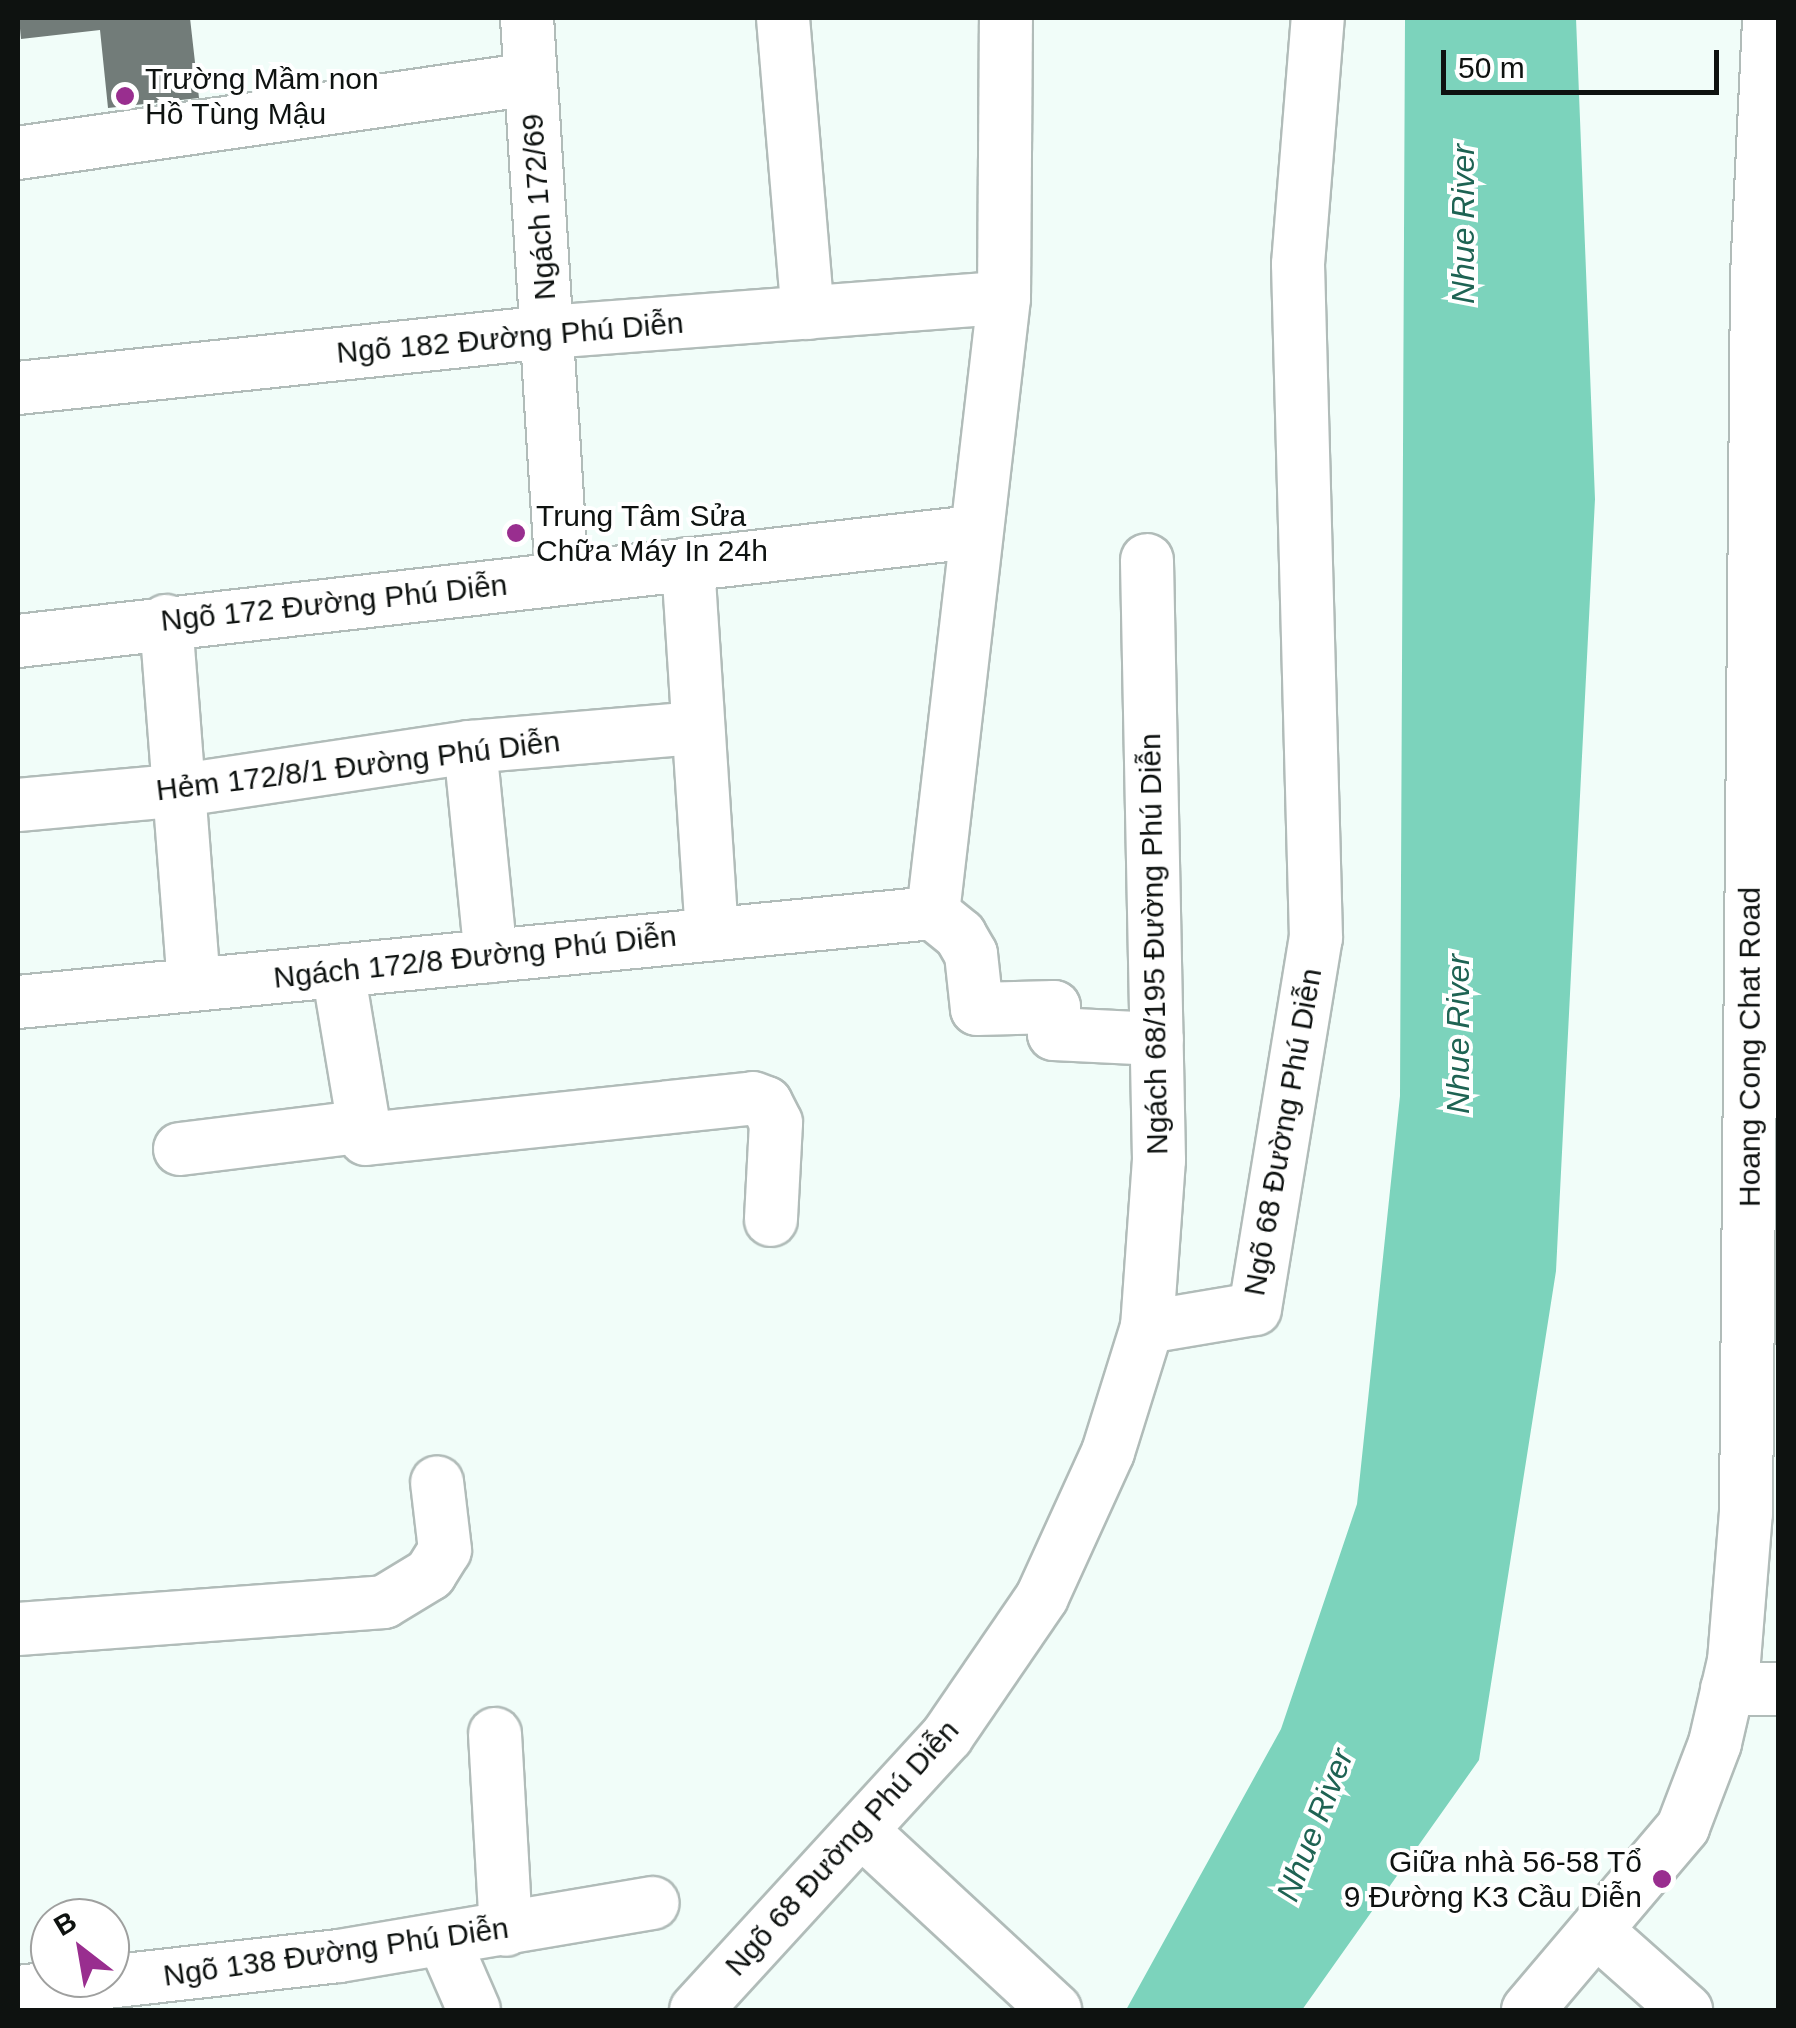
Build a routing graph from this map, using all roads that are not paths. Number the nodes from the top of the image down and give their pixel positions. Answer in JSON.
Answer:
{"nodes":[{"id":1,"x":528,"y":18,"type":"edge"},
{"id":2,"x":783,"y":18,"type":"edge"},
{"id":3,"x":1006,"y":18,"type":"edge"},
{"id":4,"x":1318,"y":18,"type":"edge"},
{"id":5,"x":1769,"y":18,"type":"edge"},
{"id":6,"x":531,"y":79,"type":"junction"},
{"id":7,"x":18,"y":153,"type":"edge"},
{"id":8,"x":1004,"y":298,"type":"junction"},
{"id":9,"x":808,"y":313,"type":"junction"},
{"id":10,"x":547,"y":332,"type":"junction"},
{"id":11,"x":18,"y":388,"type":"edge"},
{"id":12,"x":974,"y":532,"type":"junction"},
{"id":13,"x":1147,"y":560,"type":"dead end"},
{"id":14,"x":688,"y":564,"type":"junction"},
{"id":15,"x":562,"y":577,"type":"junction"},
{"id":16,"x":166,"y":621,"type":"junction"},
{"id":17,"x":18,"y":642,"type":"edge"},
{"id":18,"x":698,"y":728,"type":"junction"},
{"id":19,"x":470,"y":747,"type":"junction"},
{"id":20,"x":182,"y":790,"type":"junction"},
{"id":21,"x":18,"y":804,"type":"edge"},
{"id":22,"x":932,"y":913,"type":"junction"},
{"id":23,"x":712,"y":934,"type":"junction"},
{"id":24,"x":491,"y":956,"type":"junction"},
{"id":25,"x":338,"y":970,"type":"junction"},
{"id":26,"x":194,"y":984,"type":"junction"},
{"id":27,"x":18,"y":1002,"type":"edge"},
{"id":28,"x":1157,"y":1039,"type":"junction"},
{"id":29,"x":359,"y":1128,"type":"junction"},
{"id":30,"x":180,"y":1149,"type":"dead end"},
{"id":31,"x":771,"y":1220,"type":"dead end"},
{"id":32,"x":1146,"y":1328,"type":"junction"},
{"id":33,"x":1763,"y":1418,"type":"edge"},
{"id":34,"x":437,"y":1482,"type":"dead end"},
{"id":35,"x":18,"y":1629,"type":"edge"},
{"id":36,"x":1778,"y":1688,"type":"edge"},
{"id":37,"x":1727,"y":1689,"type":"junction"},
{"id":38,"x":495,"y":1734,"type":"dead end"},
{"id":39,"x":863,"y":1832,"type":"junction"},
{"id":40,"x":653,"y":1904,"type":"dead end"},
{"id":41,"x":506,"y":1930,"type":"junction"},
{"id":42,"x":1598,"y":1932,"type":"junction"},
{"id":43,"x":444,"y":1941,"type":"junction"},
{"id":44,"x":21,"y":1972,"type":"edge"},
{"id":45,"x":708,"y":2006,"type":"edge"},
{"id":46,"x":474,"y":2010,"type":"edge"},
{"id":47,"x":1054,"y":2010,"type":"edge"},
{"id":48,"x":1528,"y":2010,"type":"edge"},
{"id":49,"x":1686,"y":2010,"type":"edge"}],
"edges":[{"from":1,"to":6,"type":"street","name":"Ngách 172/69"},
{"from":2,"to":9,"type":"street"},
{"from":3,"to":8,"type":"street"},
{"from":4,"to":32,"type":"street","name":"Ngõ 68 Đường Phú Diễn"},
{"from":5,"to":33,"type":"street","name":"Hoang Cong Chat Road"},
{"from":6,"to":7,"type":"street"},
{"from":6,"to":10,"type":"street","name":"Ngách 172/69"},
{"from":8,"to":9,"type":"street","name":"Ngõ 182 Đường Phú Diễn"},
{"from":8,"to":12,"type":"street"},
{"from":9,"to":10,"type":"street","name":"Ngõ 182 Đường Phú Diễn"},
{"from":10,"to":11,"type":"street","name":"Ngõ 182 Đường Phú Diễn"},
{"from":10,"to":15,"type":"street","name":"Ngách 172/69"},
{"from":12,"to":14,"type":"street","name":"Ngõ 172 Đường Phú Diễn"},
{"from":12,"to":22,"type":"street"},
{"from":13,"to":28,"type":"street","name":"Ngách 68/195 Đường Phú Diễn"},
{"from":14,"to":15,"type":"street","name":"Ngõ 172 Đường Phú Diễn"},
{"from":14,"to":18,"type":"street"},
{"from":15,"to":16,"type":"street","name":"Ngõ 172 Đường Phú Diễn"},
{"from":16,"to":17,"type":"street","name":"Ngõ 172 Đường Phú Diễn"},
{"from":16,"to":20,"type":"street"},
{"from":18,"to":19,"type":"street","name":"Hẻm 172/8/1 Đường Phú Diễn"},
{"from":18,"to":23,"type":"street"},
{"from":19,"to":20,"type":"street","name":"Hẻm 172/8/1 Đường Phú Diễn"},
{"from":19,"to":24,"type":"street"},
{"from":20,"to":21,"type":"street","name":"Hẻm 172/8/1 Đường Phú Diễn"},
{"from":20,"to":26,"type":"street"},
{"from":22,"to":23,"type":"street","name":"Ngách 172/8 Đường Phú Diễn"},
{"from":22,"to":28,"type":"street"},
{"from":23,"to":24,"type":"street","name":"Ngách 172/8 Đường Phú Diễn"},
{"from":24,"to":25,"type":"street","name":"Ngách 172/8 Đường Phú Diễn"},
{"from":25,"to":26,"type":"street","name":"Ngách 172/8 Đường Phú Diễn"},
{"from":25,"to":29,"type":"street"},
{"from":26,"to":27,"type":"street","name":"Ngách 172/8 Đường Phú Diễn"},
{"from":28,"to":32,"type":"street","name":"Ngách 68/195 Đường Phú Diễn"},
{"from":29,"to":30,"type":"street"},
{"from":29,"to":31,"type":"street"},
{"from":32,"to":39,"type":"street","name":"Ngõ 68 Đường Phú Diễn"},
{"from":33,"to":37,"type":"street","name":"Hoang Cong Chat Road"},
{"from":34,"to":35,"type":"street"},
{"from":36,"to":37,"type":"street"},
{"from":37,"to":42,"type":"street","name":"Hoang Cong Chat Road"},
{"from":38,"to":41,"type":"street"},
{"from":39,"to":45,"type":"street","name":"Ngõ 68 Đường Phú Diễn"},
{"from":39,"to":47,"type":"street"},
{"from":40,"to":41,"type":"street","name":"Ngõ 138 Đường Phú Diễn"},
{"from":41,"to":43,"type":"street","name":"Ngõ 138 Đường Phú Diễn"},
{"from":42,"to":48,"type":"street","name":"Hoang Cong Chat Road"},
{"from":42,"to":49,"type":"street"},
{"from":43,"to":44,"type":"street","name":"Ngõ 138 Đường Phú Diễn"},
{"from":43,"to":46,"type":"street"}]}
